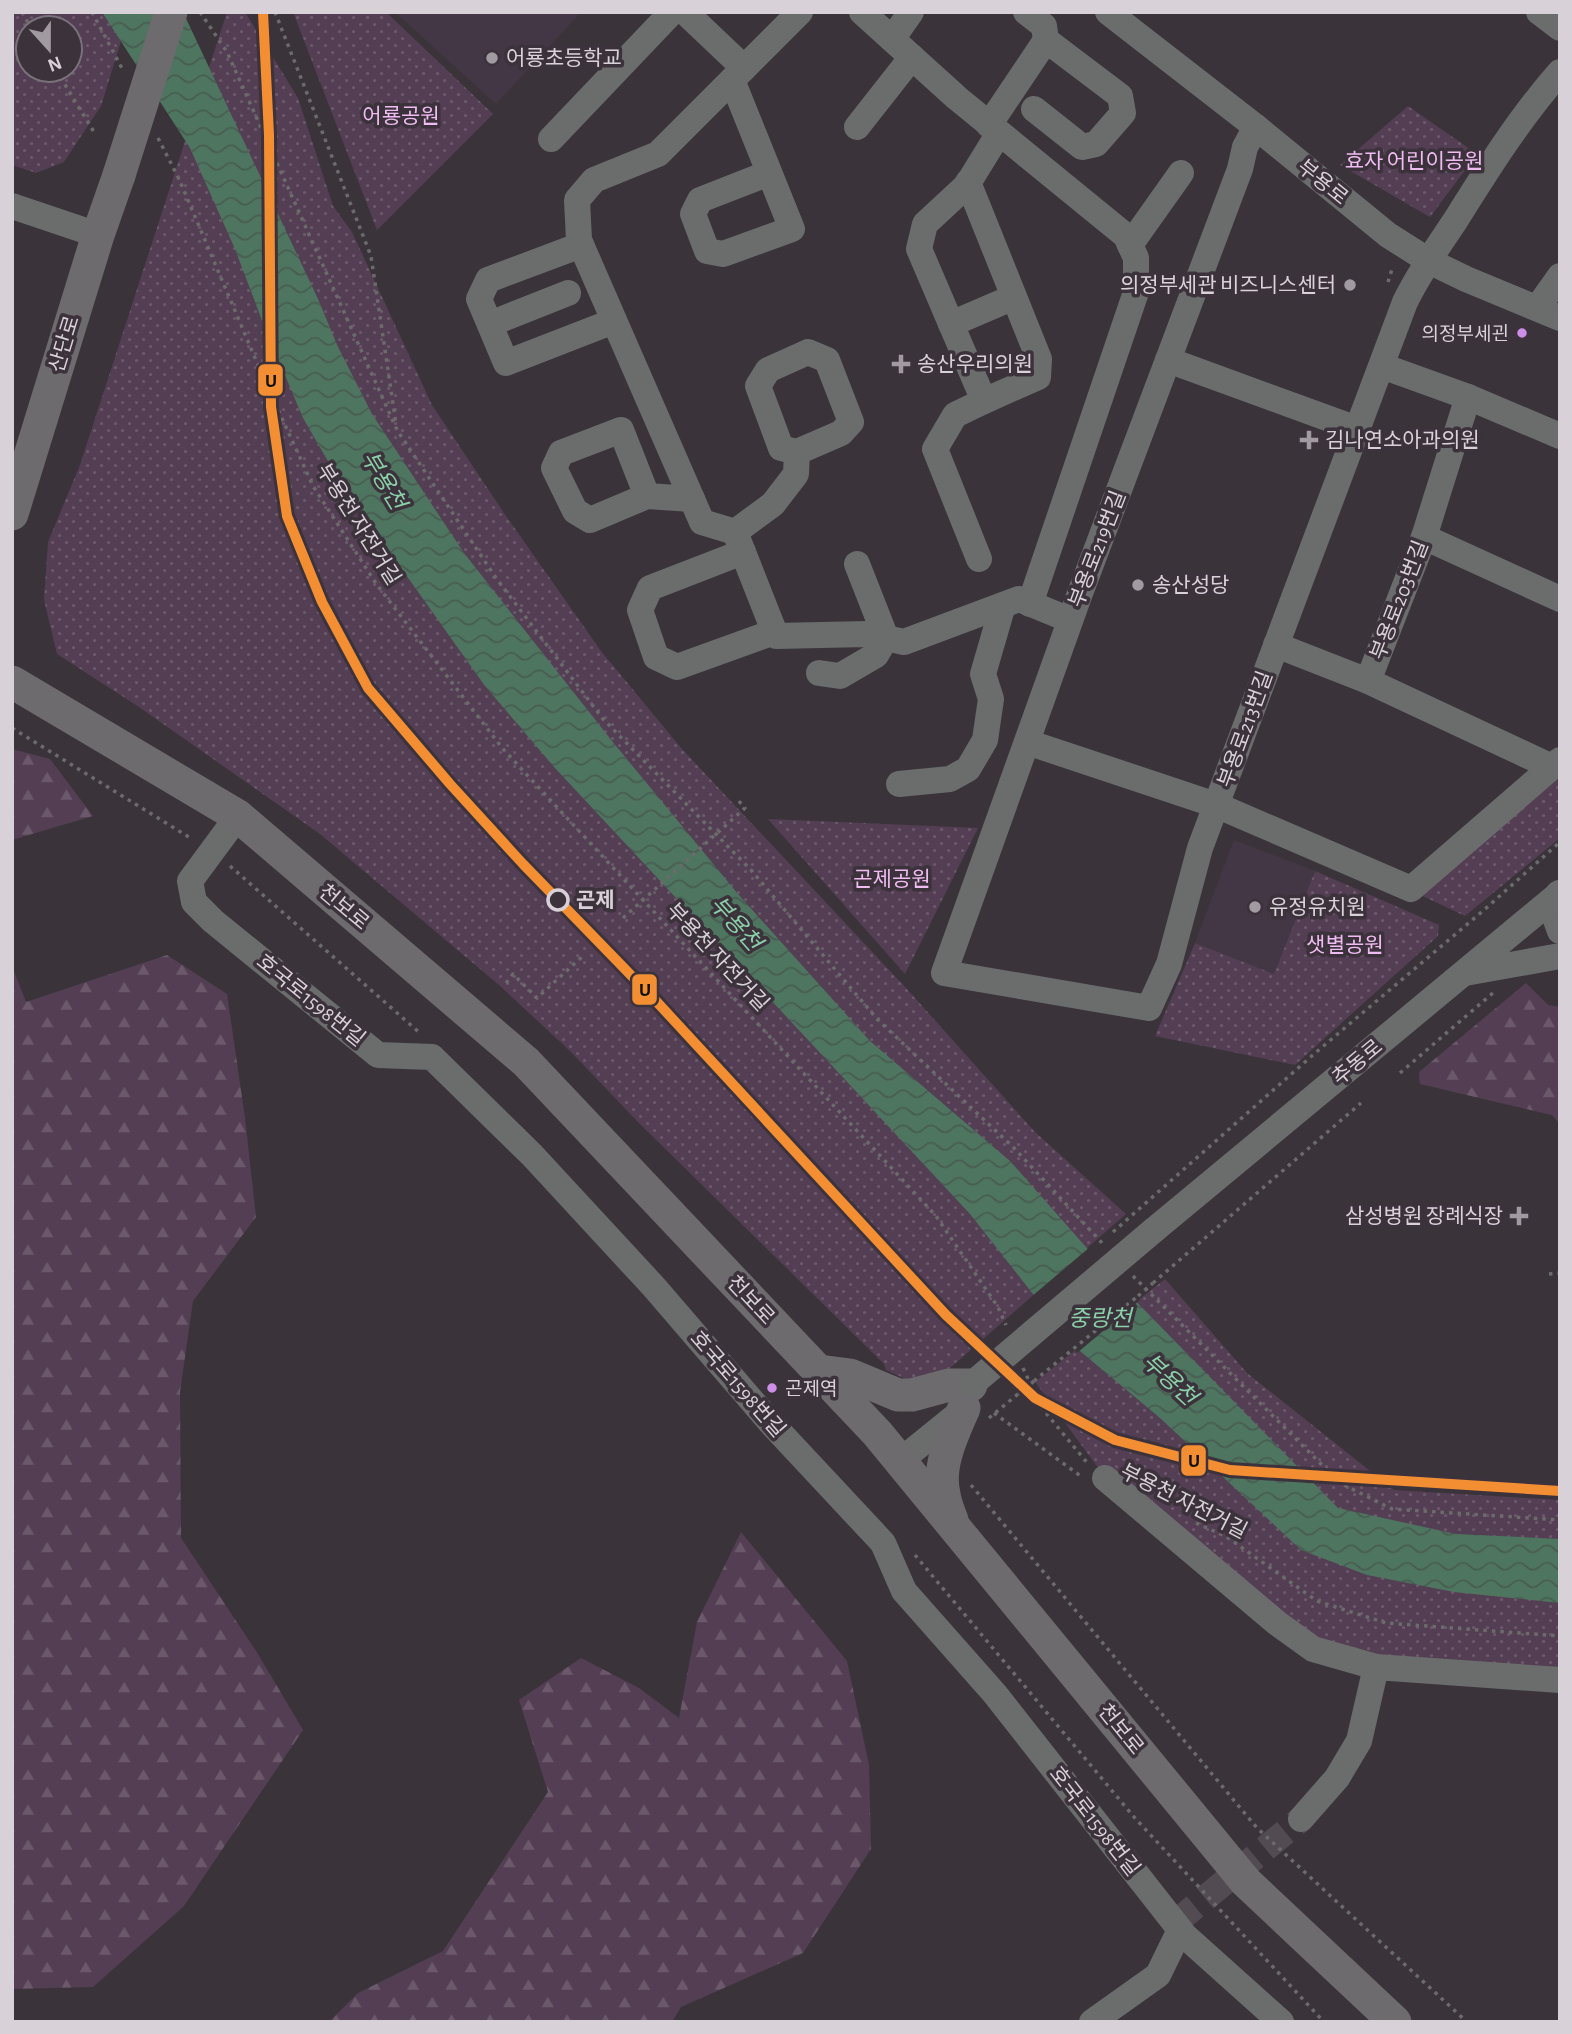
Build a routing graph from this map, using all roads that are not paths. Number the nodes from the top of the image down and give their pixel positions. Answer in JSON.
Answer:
{"nodes":[{"id":1,"x":170,"y":12,"type":"edge"},
{"id":2,"x":672,"y":12,"type":"edge"},
{"id":3,"x":685,"y":12,"type":"edge"},
{"id":4,"x":800,"y":12,"type":"edge"},
{"id":5,"x":862,"y":12,"type":"edge"},
{"id":6,"x":911,"y":12,"type":"edge"},
{"id":7,"x":1027,"y":12,"type":"edge"},
{"id":8,"x":1108,"y":12,"type":"edge"},
{"id":9,"x":1539,"y":12,"type":"edge"},
{"id":10,"x":1560,"y":28,"type":"edge"},
{"id":11,"x":892,"y":39,"type":"junction"},
{"id":12,"x":1046,"y":40,"type":"junction"},
{"id":13,"x":912,"y":57,"type":"junction"},
{"id":14,"x":1560,"y":72,"type":"edge"},
{"id":15,"x":738,"y":74,"type":"junction"},
{"id":16,"x":1034,"y":109,"type":"dead end"},
{"id":17,"x":857,"y":127,"type":"dead end"},
{"id":18,"x":1256,"y":127,"type":"junction"},
{"id":19,"x":994,"y":129,"type":"junction"},
{"id":20,"x":551,"y":139,"type":"dead end"},
{"id":21,"x":769,"y":173,"type":"dead end"},
{"id":22,"x":1181,"y":173,"type":"dead end"},
{"id":23,"x":968,"y":182,"type":"junction"},
{"id":24,"x":12,"y":206,"type":"edge"},
{"id":25,"x":98,"y":235,"type":"junction"},
{"id":26,"x":581,"y":245,"type":"junction"},
{"id":27,"x":1130,"y":245,"type":"junction"},
{"id":28,"x":1429,"y":261,"type":"junction"},
{"id":29,"x":1560,"y":276,"type":"edge"},
{"id":30,"x":568,"y":293,"type":"dead end"},
{"id":31,"x":1014,"y":297,"type":"junction"},
{"id":32,"x":1549,"y":313,"type":"edge"},
{"id":33,"x":614,"y":321,"type":"junction"},
{"id":34,"x":490,"y":324,"type":"junction"},
{"id":35,"x":951,"y":324,"type":"junction"},
{"id":36,"x":1168,"y":360,"type":"junction"},
{"id":37,"x":1382,"y":366,"type":"junction"},
{"id":38,"x":1468,"y":397,"type":"junction"},
{"id":39,"x":984,"y":401,"type":"junction"},
{"id":40,"x":1357,"y":429,"type":"junction"},
{"id":41,"x":1560,"y":436,"type":"edge"},
{"id":42,"x":797,"y":452,"type":"dead end"},
{"id":43,"x":647,"y":496,"type":"dead end"},
{"id":44,"x":692,"y":499,"type":"junction"},
{"id":45,"x":12,"y":514,"type":"edge"},
{"id":46,"x":1424,"y":537,"type":"junction"},
{"id":47,"x":739,"y":542,"type":"junction"},
{"id":48,"x":979,"y":559,"type":"dead end"},
{"id":49,"x":857,"y":564,"type":"dead end"},
{"id":50,"x":1560,"y":599,"type":"edge"},
{"id":51,"x":1030,"y":604,"type":"junction"},
{"id":52,"x":1003,"y":605,"type":"junction"},
{"id":53,"x":1070,"y":621,"type":"junction"},
{"id":54,"x":774,"y":632,"type":"junction"},
{"id":55,"x":886,"y":638,"type":"junction"},
{"id":56,"x":1276,"y":645,"type":"junction"},
{"id":57,"x":819,"y":673,"type":"dead end"},
{"id":58,"x":1368,"y":681,"type":"junction"},
{"id":59,"x":12,"y":682,"type":"edge"},
{"id":60,"x":1027,"y":742,"type":"junction"},
{"id":61,"x":1556,"y":764,"type":"edge"},
{"id":62,"x":900,"y":784,"type":"dead end"},
{"id":63,"x":1216,"y":805,"type":"junction"},
{"id":64,"x":237,"y":816,"type":"junction"},
{"id":65,"x":1560,"y":893,"type":"edge"},
{"id":66,"x":1560,"y":931,"type":"edge"},
{"id":67,"x":1560,"y":957,"type":"edge"},
{"id":68,"x":944,"y":973,"type":"joint"},
{"id":69,"x":1463,"y":973,"type":"junction"},
{"id":70,"x":819,"y":1371,"type":"junction"},
{"id":71,"x":979,"y":1406,"type":"junction"},
{"id":72,"x":900,"y":1461,"type":"junction"},
{"id":73,"x":1102,"y":1478,"type":"road end"},
{"id":74,"x":953,"y":1523,"type":"junction"},
{"id":75,"x":1376,"y":1667,"type":"junction"},
{"id":76,"x":1560,"y":1680,"type":"edge"},
{"id":77,"x":1301,"y":1819,"type":"tunnel mouth"},
{"id":78,"x":1180,"y":1930,"type":"junction"},
{"id":79,"x":1092,"y":2022,"type":"edge"},
{"id":80,"x":1281,"y":2022,"type":"edge"},
{"id":81,"x":1395,"y":2022,"type":"edge"}],
"edges":[{"from":1,"to":25,"type":"main road","name":"산단로","bridge":true},
{"from":2,"to":20,"type":"street"},
{"from":3,"to":15,"type":"street"},
{"from":4,"to":15,"type":"street"},
{"from":5,"to":11,"type":"street"},
{"from":6,"to":11,"type":"street"},
{"from":7,"to":12,"type":"street"},
{"from":8,"to":18,"type":"street","name":"부용로"},
{"from":9,"to":10,"type":"street"},
{"from":11,"to":13,"type":"street"},
{"from":12,"to":16,"type":"street"},
{"from":12,"to":19,"type":"street"},
{"from":13,"to":17,"type":"street"},
{"from":13,"to":19,"type":"street"},
{"from":14,"to":28,"type":"street","name":"부용로213번길"},
{"from":15,"to":21,"type":"street"},
{"from":15,"to":26,"type":"street"},
{"from":18,"to":28,"type":"street","name":"부용로"},
{"from":18,"to":36,"type":"street","name":"부용로219번길"},
{"from":19,"to":23,"type":"street"},
{"from":19,"to":27,"type":"street"},
{"from":22,"to":27,"type":"street"},
{"from":23,"to":31,"type":"street"},
{"from":23,"to":35,"type":"street"},
{"from":24,"to":25,"type":"street"},
{"from":25,"to":45,"type":"main road","name":"산단로"},
{"from":26,"to":33,"type":"street"},
{"from":26,"to":34,"type":"street"},
{"from":27,"to":51,"type":"street"},
{"from":28,"to":32,"type":"street","name":"부용로"},
{"from":28,"to":37,"type":"street","name":"부용로213번길"},
{"from":29,"to":32,"type":"street"},
{"from":30,"to":34,"type":"street"},
{"from":31,"to":35,"type":"street"},
{"from":31,"to":39,"type":"street"},
{"from":33,"to":34,"type":"street"},
{"from":33,"to":44,"type":"street"},
{"from":35,"to":39,"type":"street"},
{"from":36,"to":40,"type":"street"},
{"from":36,"to":53,"type":"street","name":"부용로219번길"},
{"from":37,"to":38,"type":"street"},
{"from":37,"to":40,"type":"street","name":"부용로213번길"},
{"from":38,"to":41,"type":"street"},
{"from":38,"to":46,"type":"street","name":"부용로203번길"},
{"from":39,"to":48,"type":"street"},
{"from":40,"to":56,"type":"street","name":"부용로213번길"},
{"from":42,"to":47,"type":"street"},
{"from":43,"to":44,"type":"street"},
{"from":44,"to":47,"type":"street"},
{"from":46,"to":50,"type":"street"},
{"from":46,"to":58,"type":"street","name":"부용로203번길"},
{"from":47,"to":54,"type":"street"},
{"from":47,"to":54,"type":"street"},
{"from":49,"to":55,"type":"street"},
{"from":51,"to":52,"type":"street"},
{"from":51,"to":53,"type":"street"},
{"from":52,"to":55,"type":"street"},
{"from":52,"to":62,"type":"street"},
{"from":53,"to":60,"type":"street","name":"부용로219번길"},
{"from":54,"to":55,"type":"street"},
{"from":55,"to":57,"type":"street"},
{"from":56,"to":58,"type":"street"},
{"from":56,"to":63,"type":"street","name":"부용로213번길"},
{"from":58,"to":61,"type":"street","name":"부용로203번길"},
{"from":59,"to":64,"type":"main road","name":"천보로"},
{"from":60,"to":63,"type":"street"},
{"from":60,"to":68,"type":"street","name":"부용로219번길"},
{"from":61,"to":63,"type":"street"},
{"from":63,"to":68,"type":"street","name":"부용로213번길"},
{"from":64,"to":70,"type":"main road","name":"천보로"},
{"from":64,"to":78,"type":"street","name":"호국로1598번길"},
{"from":65,"to":66,"type":"street"},
{"from":65,"to":69,"type":"street","name":"추동로"},
{"from":67,"to":69,"type":"street"},
{"from":69,"to":71,"type":"street","name":"추동로","bridge":true},
{"from":70,"to":71,"type":"main road"},
{"from":70,"to":72,"type":"main road","name":"천보로"},
{"from":71,"to":72,"type":"street"},
{"from":71,"to":74,"type":"main road"},
{"from":72,"to":74,"type":"main road","name":"천보로"},
{"from":73,"to":75,"type":"street"},
{"from":74,"to":81,"type":"main road","name":"천보로"},
{"from":75,"to":76,"type":"street"},
{"from":75,"to":77,"type":"street"},
{"from":78,"to":79,"type":"street"},
{"from":78,"to":80,"type":"street","name":"호국로1598번길"}]}
